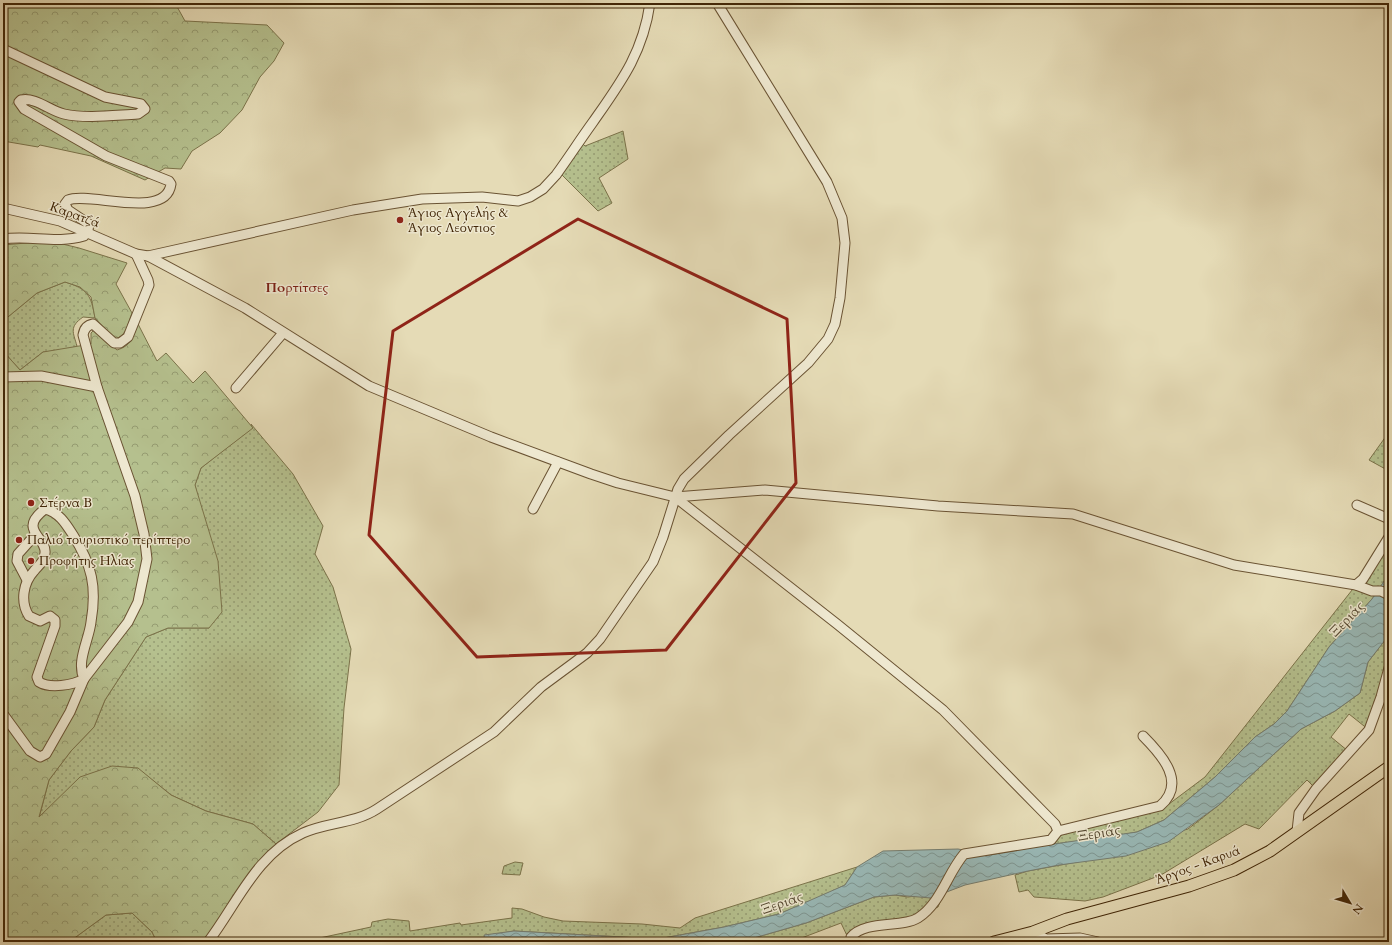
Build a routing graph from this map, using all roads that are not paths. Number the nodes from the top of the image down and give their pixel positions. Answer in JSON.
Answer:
{"nodes":[{"id":1,"x":650,"y":3,"type":"edge"},
{"id":2,"x":716,"y":3,"type":"edge"},
{"id":3,"x":3,"y":49,"type":"edge"},
{"id":4,"x":3,"y":208,"type":"edge"},
{"id":5,"x":87,"y":232,"type":"junction"},
{"id":6,"x":3,"y":239,"type":"edge"},
{"id":7,"x":136,"y":254,"type":"junction"},
{"id":8,"x":148,"y":256,"type":"junction"},
{"id":9,"x":283,"y":333,"type":"junction"},
{"id":10,"x":3,"y":377,"type":"edge"},
{"id":11,"x":97,"y":387,"type":"junction"},
{"id":12,"x":236,"y":388,"type":"dead end"},
{"id":13,"x":558,"y":462,"type":"junction"},
{"id":14,"x":675,"y":497,"type":"junction"},
{"id":15,"x":1357,"y":505,"type":"dead end"},
{"id":16,"x":533,"y":508,"type":"dead end"},
{"id":17,"x":1389,"y":519,"type":"edge"},
{"id":18,"x":35,"y":535,"type":"junction"},
{"id":19,"x":1389,"y":537,"type":"edge"},
{"id":20,"x":27,"y":580,"type":"junction"},
{"id":21,"x":1356,"y":585,"type":"junction"},
{"id":22,"x":1389,"y":595,"type":"edge"},
{"id":23,"x":1389,"y":668,"type":"edge"},
{"id":24,"x":84,"y":679,"type":"junction"},
{"id":25,"x":3,"y":714,"type":"edge"},
{"id":26,"x":1143,"y":736,"type":"dead end"},
{"id":27,"x":1389,"y":767,"type":"edge"},
{"id":28,"x":1058,"y":831,"type":"junction"},
{"id":29,"x":1297,"y":831,"type":"junction"},
{"id":30,"x":1033,"y":932,"type":"junction"},
{"id":31,"x":208,"y":942,"type":"edge"},
{"id":32,"x":851,"y":942,"type":"edge"},
{"id":33,"x":994,"y":942,"type":"edge"},
{"id":34,"x":1098,"y":942,"type":"edge"}],
"edges":[{"from":1,"to":8,"type":"street"},
{"from":2,"to":14,"type":"street"},
{"from":3,"to":5,"type":"street"},
{"from":4,"to":5,"type":"street","name":"Καρατζά"},
{"from":5,"to":6,"type":"street"},
{"from":5,"to":7,"type":"street","name":"Καρατζά"},
{"from":7,"to":8,"type":"street","name":"Καρατζά"},
{"from":7,"to":11,"type":"street"},
{"from":8,"to":9,"type":"street"},
{"from":9,"to":12,"type":"street"},
{"from":9,"to":13,"type":"street"},
{"from":10,"to":11,"type":"street"},
{"from":11,"to":24,"type":"street"},
{"from":13,"to":14,"type":"street"},
{"from":13,"to":16,"type":"street"},
{"from":14,"to":21,"type":"street"},
{"from":14,"to":28,"type":"street"},
{"from":14,"to":31,"type":"street"},
{"from":15,"to":17,"type":"street"},
{"from":18,"to":20,"type":"street"},
{"from":18,"to":20,"type":"street"},
{"from":18,"to":24,"type":"street"},
{"from":19,"to":21,"type":"street"},
{"from":20,"to":24,"type":"street"},
{"from":21,"to":22,"type":"street"},
{"from":23,"to":29,"type":"street"},
{"from":24,"to":25,"type":"street"},
{"from":26,"to":28,"type":"street"},
{"from":27,"to":29,"type":"main road","name":"Άργος - Καρυά"},
{"from":28,"to":32,"type":"street"},
{"from":29,"to":30,"type":"main road","name":"Άργος - Καρυά"},
{"from":30,"to":33,"type":"main road","name":"Άργος - Καρυά"},
{"from":30,"to":34,"type":"street"}]}
